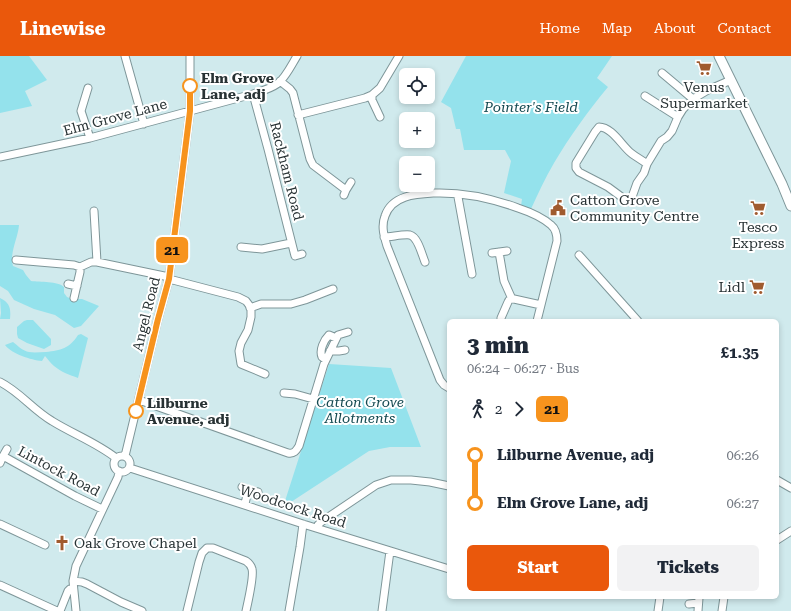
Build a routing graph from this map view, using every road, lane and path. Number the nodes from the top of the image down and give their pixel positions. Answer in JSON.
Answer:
{"nodes":[{"id":1,"x":125,"y":56,"type":"edge"},
{"id":2,"x":190,"y":56,"type":"edge"},
{"id":3,"x":297,"y":56,"type":"edge"},
{"id":4,"x":399,"y":56,"type":"edge"},
{"id":5,"x":719,"y":56,"type":"edge"},
{"id":6,"x":662,"y":73,"type":"dead end"},
{"id":7,"x":731,"y":80,"type":"junction"},
{"id":8,"x":280,"y":81,"type":"junction"},
{"id":9,"x":88,"y":88,"type":"dead end"},
{"id":10,"x":253,"y":94,"type":"junction"},
{"id":11,"x":372,"y":95,"type":"junction"},
{"id":12,"x":645,"y":96,"type":"dead end"},
{"id":13,"x":693,"y":99,"type":"junction"},
{"id":14,"x":190,"y":111,"type":"junction"},
{"id":15,"x":298,"y":115,"type":"junction"},
{"id":16,"x":380,"y":118,"type":"dead end"},
{"id":17,"x":678,"y":118,"type":"junction"},
{"id":18,"x":144,"y":124,"type":"junction"},
{"id":19,"x":90,"y":138,"type":"junction"},
{"id":20,"x":0,"y":157,"type":"edge"},
{"id":21,"x":648,"y":164,"type":"junction"},
{"id":22,"x":351,"y":182,"type":"dead end"},
{"id":23,"x":458,"y":194,"type":"junction"},
{"id":24,"x":791,"y":206,"type":"edge"},
{"id":25,"x":94,"y":211,"type":"dead end"},
{"id":26,"x":384,"y":238,"type":"junction"},
{"id":27,"x":292,"y":243,"type":"junction"},
{"id":28,"x":241,"y":248,"type":"dead end"},
{"id":29,"x":507,"y":251,"type":"dead end"},
{"id":30,"x":579,"y":255,"type":"dead end"},
{"id":31,"x":295,"y":256,"type":"dead end"},
{"id":32,"x":16,"y":260,"type":"dead end"},
{"id":33,"x":24,"y":260,"type":"junction"},
{"id":34,"x":97,"y":262,"type":"junction"},
{"id":35,"x":424,"y":262,"type":"dead end"},
{"id":36,"x":80,"y":267,"type":"junction"},
{"id":37,"x":24,"y":268,"type":"dead end"},
{"id":38,"x":472,"y":274,"type":"dead end"},
{"id":39,"x":169,"y":278,"type":"junction"},
{"id":40,"x":68,"y":284,"type":"dead end"},
{"id":41,"x":77,"y":286,"type":"junction"},
{"id":42,"x":333,"y":288,"type":"dead end"},
{"id":43,"x":74,"y":298,"type":"dead end"},
{"id":44,"x":512,"y":299,"type":"junction"},
{"id":45,"x":541,"y":305,"type":"junction"},
{"id":46,"x":250,"y":308,"type":"junction"},
{"id":47,"x":501,"y":318,"type":"dead end"},
{"id":48,"x":538,"y":319,"type":"edge"},
{"id":49,"x":636,"y":319,"type":"edge"},
{"id":50,"x":348,"y":332,"type":"dead end"},
{"id":51,"x":336,"y":338,"type":"junction"},
{"id":52,"x":345,"y":350,"type":"dead end"},
{"id":53,"x":330,"y":351,"type":"junction"},
{"id":54,"x":326,"y":360,"type":"junction"},
{"id":55,"x":265,"y":374,"type":"dead end"},
{"id":56,"x":0,"y":382,"type":"edge"},
{"id":57,"x":447,"y":387,"type":"edge"},
{"id":58,"x":284,"y":392,"type":"dead end"},
{"id":59,"x":313,"y":399,"type":"junction"},
{"id":60,"x":139,"y":400,"type":"junction"},
{"id":61,"x":7,"y":449,"type":"dead end"},
{"id":62,"x":125,"y":456,"type":"junction"},
{"id":63,"x":116,"y":458,"type":"junction"},
{"id":64,"x":2,"y":460,"type":"edge"},
{"id":65,"x":130,"y":468,"type":"junction"},
{"id":66,"x":119,"y":471,"type":"junction"},
{"id":67,"x":779,"y":481,"type":"edge"},
{"id":68,"x":447,"y":486,"type":"edge"},
{"id":69,"x":791,"y":488,"type":"edge"},
{"id":70,"x":258,"y":492,"type":"dead end"},
{"id":71,"x":245,"y":504,"type":"junction"},
{"id":72,"x":102,"y":509,"type":"junction"},
{"id":73,"x":0,"y":524,"type":"edge"},
{"id":74,"x":303,"y":524,"type":"junction"},
{"id":75,"x":317,"y":528,"type":"junction"},
{"id":76,"x":791,"y":531,"type":"edge"},
{"id":77,"x":779,"y":539,"type":"edge"},
{"id":78,"x":45,"y":545,"type":"dead end"},
{"id":79,"x":390,"y":551,"type":"junction"},
{"id":80,"x":447,"y":568,"type":"edge"},
{"id":81,"x":0,"y":585,"type":"edge"},
{"id":82,"x":73,"y":585,"type":"junction"},
{"id":83,"x":660,"y":599,"type":"edge"},
{"id":84,"x":724,"y":599,"type":"edge"},
{"id":85,"x":699,"y":600,"type":"edge"},
{"id":86,"x":689,"y":604,"type":"dead end"},
{"id":87,"x":57,"y":611,"type":"edge"},
{"id":88,"x":60,"y":611,"type":"edge"},
{"id":89,"x":76,"y":611,"type":"edge"},
{"id":90,"x":142,"y":611,"type":"edge"},
{"id":91,"x":187,"y":611,"type":"edge"},
{"id":92,"x":246,"y":611,"type":"edge"},
{"id":93,"x":289,"y":611,"type":"edge"},
{"id":94,"x":382,"y":611,"type":"edge"},
{"id":95,"x":658,"y":611,"type":"edge"},
{"id":96,"x":698,"y":611,"type":"edge"},
{"id":97,"x":722,"y":611,"type":"edge"}],
"edges":[{"from":1,"to":18,"type":"street"},
{"from":2,"to":14,"type":"street","name":"Angel Road"},
{"from":3,"to":8,"type":"street"},
{"from":4,"to":11,"type":"street"},
{"from":5,"to":7,"type":"main road"},
{"from":6,"to":13,"type":"street"},
{"from":7,"to":13,"type":"street"},
{"from":7,"to":24,"type":"main road"},
{"from":8,"to":10,"type":"street","name":"Elm Grove Lane"},
{"from":8,"to":15,"type":"street"},
{"from":9,"to":19,"type":"street"},
{"from":10,"to":14,"type":"street","name":"Elm Grove Lane"},
{"from":10,"to":27,"type":"street","name":"Rackham Road"},
{"from":11,"to":15,"type":"street"},
{"from":11,"to":16,"type":"street"},
{"from":12,"to":17,"type":"street"},
{"from":13,"to":17,"type":"street"},
{"from":14,"to":18,"type":"street","name":"Elm Grove Lane"},
{"from":14,"to":39,"type":"street","name":"Angel Road"},
{"from":15,"to":22,"type":"street"},
{"from":17,"to":21,"type":"street"},
{"from":18,"to":19,"type":"street","name":"Elm Grove Lane"},
{"from":19,"to":20,"type":"street","name":"Elm Grove Lane"},
{"from":21,"to":21,"type":"street"},
{"from":23,"to":26,"type":"street"},
{"from":23,"to":38,"type":"street"},
{"from":23,"to":45,"type":"street"},
{"from":25,"to":34,"type":"street"},
{"from":26,"to":35,"type":"street"},
{"from":26,"to":57,"type":"street"},
{"from":27,"to":28,"type":"street"},
{"from":27,"to":31,"type":"street","name":"Rackham Road"},
{"from":29,"to":44,"type":"street"},
{"from":30,"to":49,"type":"street"},
{"from":32,"to":33,"type":"street"},
{"from":33,"to":36,"type":"street"},
{"from":33,"to":37,"type":"street"},
{"from":34,"to":36,"type":"street"},
{"from":34,"to":39,"type":"street"},
{"from":36,"to":41,"type":"street"},
{"from":39,"to":46,"type":"street"},
{"from":39,"to":60,"type":"street","name":"Angel Road"},
{"from":40,"to":41,"type":"street"},
{"from":41,"to":43,"type":"street"},
{"from":42,"to":46,"type":"street"},
{"from":44,"to":45,"type":"street"},
{"from":44,"to":47,"type":"street"},
{"from":45,"to":48,"type":"street"},
{"from":46,"to":55,"type":"street"},
{"from":50,"to":51,"type":"street"},
{"from":51,"to":53,"type":"street"},
{"from":51,"to":54,"type":"street"},
{"from":52,"to":53,"type":"street"},
{"from":53,"to":54,"type":"street"},
{"from":54,"to":59,"type":"street"},
{"from":56,"to":63,"type":"street"},
{"from":58,"to":59,"type":"street"},
{"from":59,"to":60,"type":"street"},
{"from":60,"to":62,"type":"street","name":"Angel Road"},
{"from":61,"to":64,"type":"street","name":"Lintock Road"},
{"from":62,"to":63,"type":"street"},
{"from":62,"to":65,"type":"street"},
{"from":63,"to":66,"type":"street"},
{"from":64,"to":72,"type":"street","name":"Lintock Road"},
{"from":65,"to":66,"type":"street"},
{"from":65,"to":71,"type":"street","name":"Woodcock Road"},
{"from":66,"to":72,"type":"street"},
{"from":67,"to":69,"type":"street"},
{"from":68,"to":75,"type":"street"},
{"from":70,"to":71,"type":"street"},
{"from":71,"to":74,"type":"street","name":"Woodcock Road"},
{"from":72,"to":82,"type":"street"},
{"from":73,"to":78,"type":"street"},
{"from":74,"to":75,"type":"street","name":"Woodcock Road"},
{"from":74,"to":93,"type":"street"},
{"from":75,"to":79,"type":"street","name":"Woodcock Road"},
{"from":76,"to":77,"type":"street"},
{"from":79,"to":80,"type":"street","name":"Woodcock Road"},
{"from":79,"to":94,"type":"street"},
{"from":81,"to":87,"type":"street"},
{"from":82,"to":88,"type":"street"},
{"from":82,"to":89,"type":"street"},
{"from":82,"to":90,"type":"street"},
{"from":83,"to":95,"type":"street"},
{"from":84,"to":97,"type":"street"},
{"from":85,"to":86,"type":"street"},
{"from":85,"to":96,"type":"street"},
{"from":91,"to":92,"type":"street"}]}
